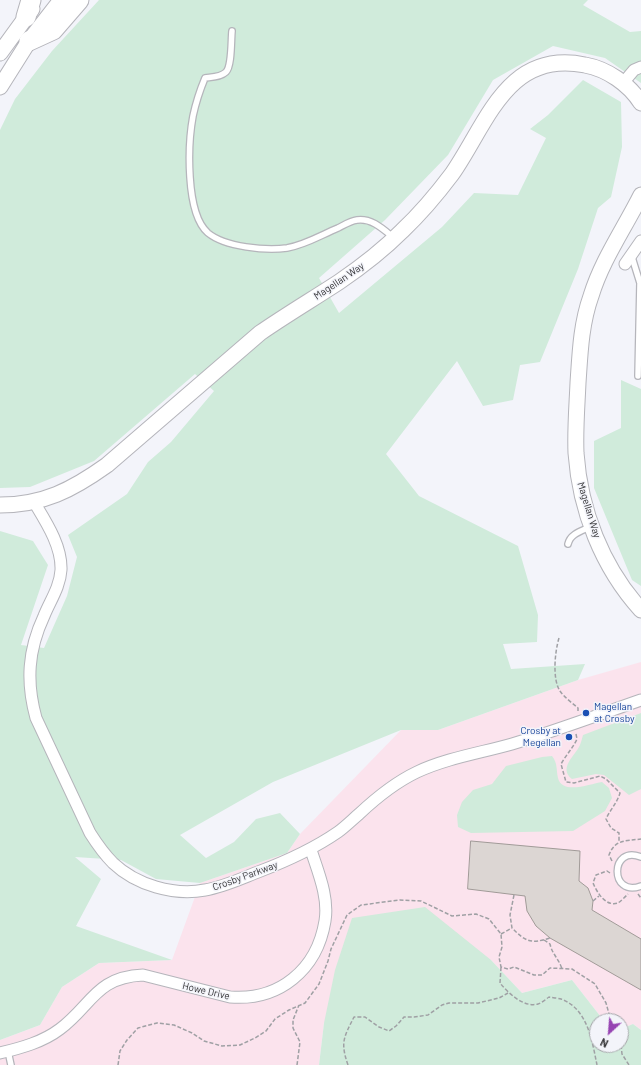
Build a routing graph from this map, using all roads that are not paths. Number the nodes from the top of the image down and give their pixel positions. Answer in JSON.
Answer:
{"nodes":[{"id":1,"x":38,"y":0,"type":"edge"},
{"id":2,"x":61,"y":0,"type":"edge"},
{"id":3,"x":79,"y":0,"type":"edge"},
{"id":4,"x":28,"y":8,"type":"edge"},
{"id":5,"x":232,"y":31,"type":"dead end"},
{"id":6,"x":29,"y":41,"type":"junction"},
{"id":7,"x":0,"y":52,"type":"edge"},
{"id":8,"x":641,"y":67,"type":"edge"},
{"id":9,"x":623,"y":83,"type":"junction"},
{"id":10,"x":0,"y":87,"type":"edge"},
{"id":11,"x":641,"y":103,"type":"edge"},
{"id":12,"x":641,"y":195,"type":"edge"},
{"id":13,"x":394,"y":239,"type":"junction"},
{"id":14,"x":641,"y":241,"type":"edge"},
{"id":15,"x":631,"y":254,"type":"junction"},
{"id":16,"x":625,"y":264,"type":"dead end"},
{"id":17,"x":638,"y":376,"type":"dead end"},
{"id":18,"x":34,"y":502,"type":"junction"},
{"id":19,"x":0,"y":505,"type":"edge"},
{"id":20,"x":592,"y":527,"type":"junction"},
{"id":21,"x":568,"y":544,"type":"dead end"},
{"id":22,"x":624,"y":589,"type":"junction"},
{"id":23,"x":641,"y":598,"type":"edge"},
{"id":24,"x":641,"y":610,"type":"edge"},
{"id":25,"x":641,"y":700,"type":"edge"},
{"id":26,"x":310,"y":850,"type":"junction"},
{"id":27,"x":641,"y":857,"type":"edge"},
{"id":28,"x":638,"y":887,"type":"edge"},
{"id":29,"x":4,"y":1052,"type":"edge"},
{"id":30,"x":11,"y":1065,"type":"edge"}],
"edges":[{"from":1,"to":4,"type":"street"},
{"from":2,"to":6,"type":"street"},
{"from":3,"to":6,"type":"highway"},
{"from":4,"to":7,"type":"street"},
{"from":5,"to":13,"type":"lane"},
{"from":6,"to":10,"type":"street"},
{"from":8,"to":9,"type":"street"},
{"from":9,"to":11,"type":"street","name":"Magellan Way"},
{"from":9,"to":13,"type":"street","name":"Magellan Way"},
{"from":12,"to":20,"type":"street","name":"Magellan Way"},
{"from":13,"to":18,"type":"street","name":"Magellan Way"},
{"from":14,"to":15,"type":"street"},
{"from":15,"to":16,"type":"street"},
{"from":15,"to":17,"type":"lane"},
{"from":18,"to":19,"type":"street","name":"Magellan Way"},
{"from":18,"to":26,"type":"street","name":"Crosby Parkway"},
{"from":20,"to":21,"type":"lane"},
{"from":20,"to":22,"type":"street","name":"Magellan Way"},
{"from":22,"to":23,"type":"street"},
{"from":22,"to":24,"type":"street","name":"Magellan Way"},
{"from":25,"to":26,"type":"street","name":"Crosby Parkway"},
{"from":26,"to":29,"type":"street","name":"Howe Drive"},
{"from":27,"to":28,"type":"lane"},
{"from":29,"to":30,"type":"lane"}]}
